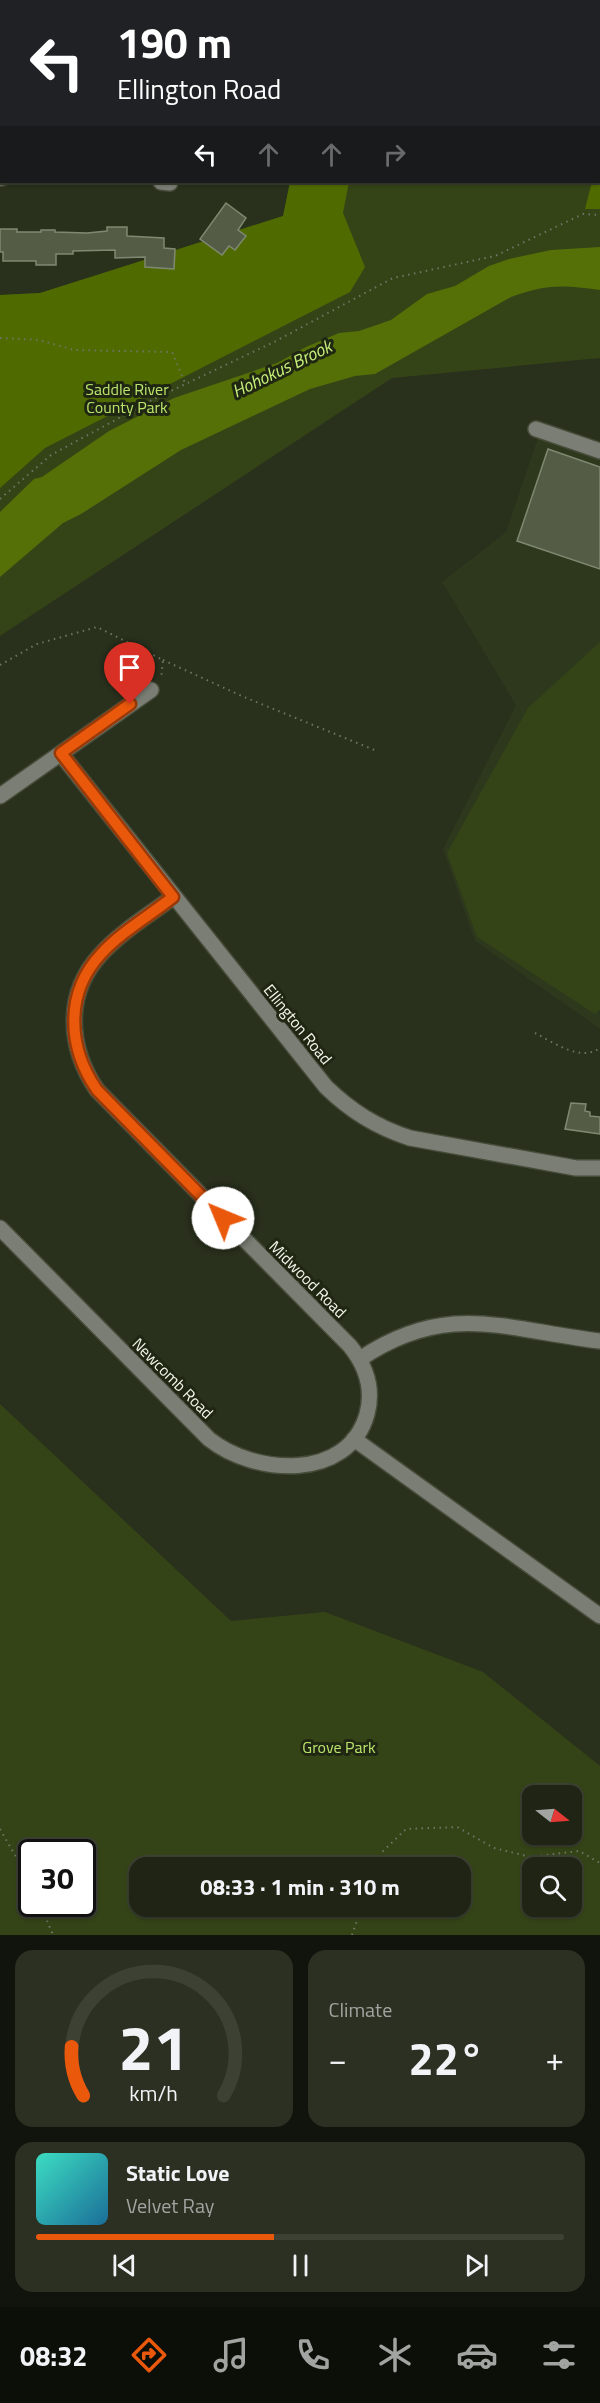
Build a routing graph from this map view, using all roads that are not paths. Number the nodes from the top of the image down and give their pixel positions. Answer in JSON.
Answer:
{"nodes":[{"id":1,"x":536,"y":429,"type":"dead end"},
{"id":2,"x":600,"y":451,"type":"edge"},
{"id":3,"x":151,"y":690,"type":"road end"},
{"id":4,"x":61,"y":753,"type":"junction"},
{"id":5,"x":0,"y":796,"type":"edge"},
{"id":6,"x":173,"y":897,"type":"junction"},
{"id":7,"x":600,"y":1168,"type":"edge"},
{"id":8,"x":0,"y":1228,"type":"edge"},
{"id":9,"x":600,"y":1341,"type":"edge"},
{"id":10,"x":360,"y":1359,"type":"junction"},
{"id":11,"x":354,"y":1439,"type":"junction"},
{"id":12,"x":600,"y":1616,"type":"edge"}],
"edges":[{"from":1,"to":2,"type":"street"},
{"from":3,"to":4,"type":"street"},
{"from":4,"to":5,"type":"street"},
{"from":4,"to":6,"type":"street","name":"Ellington Road"},
{"from":6,"to":7,"type":"street","name":"Ellington Road"},
{"from":6,"to":10,"type":"street","name":"Midwood Road"},
{"from":8,"to":11,"type":"street","name":"Newcomb Road"},
{"from":9,"to":10,"type":"street"},
{"from":10,"to":11,"type":"street","name":"Newcomb Road"},
{"from":11,"to":12,"type":"street"}]}
